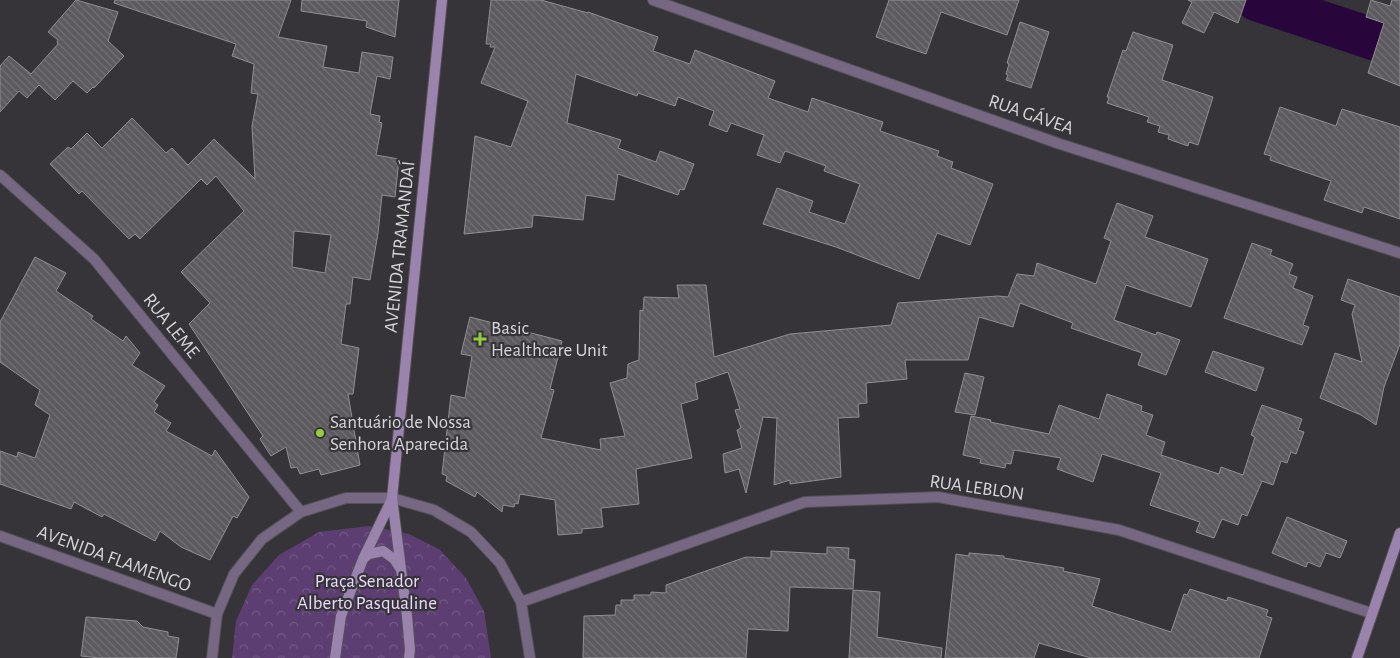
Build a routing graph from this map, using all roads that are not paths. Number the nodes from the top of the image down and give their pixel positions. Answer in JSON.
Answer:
{"nodes":[{"id":1,"x":442,"y":0,"type":"edge"},
{"id":2,"x":653,"y":0,"type":"edge"},
{"id":3,"x":0,"y":175,"type":"edge"},
{"id":4,"x":1400,"y":253,"type":"edge"},
{"id":5,"x":392,"y":498,"type":"junction"},
{"id":6,"x":301,"y":512,"type":"junction"},
{"id":7,"x":1400,"y":533,"type":"edge"},
{"id":8,"x":0,"y":536,"type":"edge"},
{"id":9,"x":363,"y":559,"type":"junction"},
{"id":10,"x":402,"y":572,"type":"junction"},
{"id":11,"x":520,"y":602,"type":"junction"},
{"id":12,"x":217,"y":614,"type":"junction"},
{"id":13,"x":1371,"y":614,"type":"junction"},
{"id":14,"x":212,"y":658,"type":"edge"},
{"id":15,"x":335,"y":658,"type":"edge"},
{"id":16,"x":409,"y":658,"type":"edge"},
{"id":17,"x":530,"y":658,"type":"edge"},
{"id":18,"x":1357,"y":658,"type":"edge"}],
"edges":[{"from":1,"to":5,"type":"main road","name":"AVENIDA TRAMANDAÍ"},
{"from":2,"to":4,"type":"street","name":"RUA GÁVEA"},
{"from":3,"to":6,"type":"street","name":"RUA LEME"},
{"from":5,"to":6,"type":"street"},
{"from":5,"to":9,"type":"main road","name":"AVENIDA TRAMANDAÍ"},
{"from":5,"to":10,"type":"main road","name":"AVENIDA TRAMANDAÍ"},
{"from":5,"to":11,"type":"street"},
{"from":6,"to":12,"type":"street"},
{"from":7,"to":13,"type":"main road"},
{"from":8,"to":12,"type":"street","name":"AVENIDA FLAMENGO"},
{"from":9,"to":10,"type":"main road"},
{"from":9,"to":15,"type":"main road","name":"AVENIDA TRAMANDAÍ"},
{"from":10,"to":16,"type":"main road","name":"AVENIDA TRAMANDAÍ"},
{"from":11,"to":13,"type":"street","name":"RUA LEBLON"},
{"from":11,"to":17,"type":"street"},
{"from":12,"to":14,"type":"street"},
{"from":13,"to":18,"type":"main road"}]}
